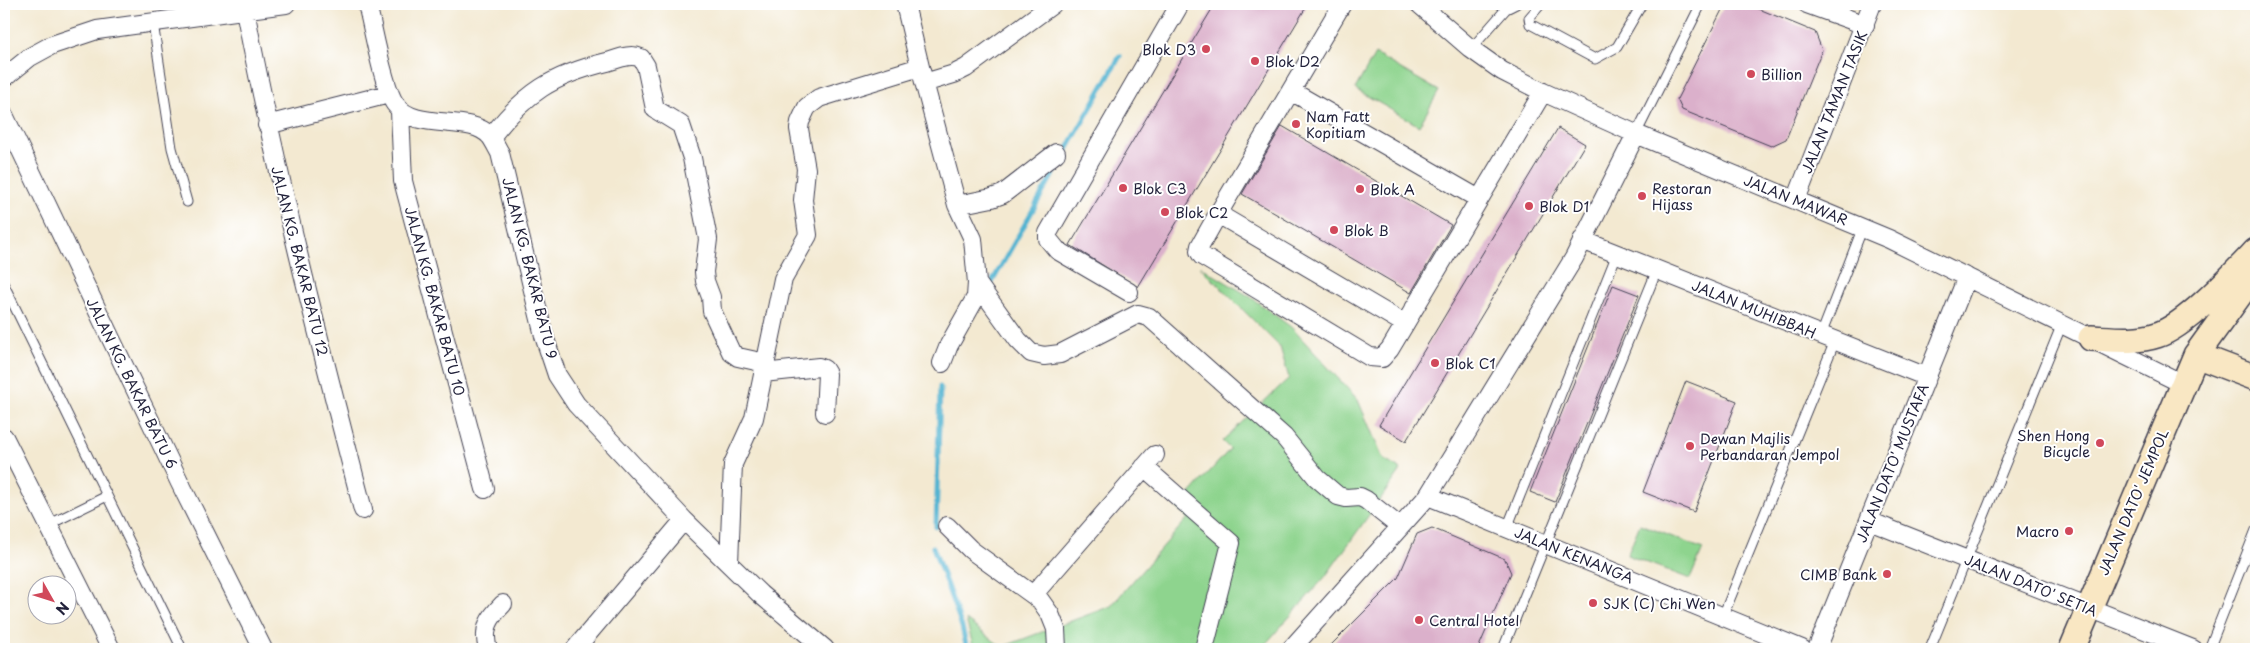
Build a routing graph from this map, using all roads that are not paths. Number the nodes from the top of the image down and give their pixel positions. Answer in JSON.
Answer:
{"nodes":[{"id":1,"x":286,"y":4,"type":"edge"},
{"id":2,"x":367,"y":4,"type":"edge"},
{"id":3,"x":906,"y":4,"type":"edge"},
{"id":4,"x":1053,"y":4,"type":"edge"},
{"id":5,"x":1180,"y":4,"type":"edge"},
{"id":6,"x":1342,"y":4,"type":"edge"},
{"id":7,"x":1419,"y":4,"type":"edge"},
{"id":8,"x":1516,"y":4,"type":"edge"},
{"id":9,"x":1541,"y":4,"type":"edge"},
{"id":10,"x":1642,"y":4,"type":"edge"},
{"id":11,"x":1701,"y":4,"type":"edge"},
{"id":12,"x":1808,"y":4,"type":"edge"},
{"id":13,"x":1872,"y":4,"type":"edge"},
{"id":14,"x":1503,"y":6,"type":"edge"},
{"id":15,"x":245,"y":10,"type":"junction"},
{"id":16,"x":153,"y":22,"type":"junction"},
{"id":17,"x":1865,"y":25,"type":"junction"},
{"id":18,"x":1471,"y":49,"type":"junction"},
{"id":19,"x":922,"y":75,"type":"junction"},
{"id":20,"x":4,"y":78,"type":"edge"},
{"id":21,"x":1291,"y":91,"type":"junction"},
{"id":22,"x":1543,"y":92,"type":"junction"},
{"id":23,"x":389,"y":94,"type":"junction"},
{"id":24,"x":400,"y":111,"type":"junction"},
{"id":25,"x":4,"y":116,"type":"edge"},
{"id":26,"x":267,"y":126,"type":"junction"},
{"id":27,"x":1636,"y":134,"type":"junction"},
{"id":28,"x":491,"y":137,"type":"junction"},
{"id":29,"x":1056,"y":153,"type":"dead end"},
{"id":30,"x":1479,"y":199,"type":"junction"},
{"id":31,"x":1796,"y":200,"type":"junction"},
{"id":32,"x":187,"y":202,"type":"dead end"},
{"id":33,"x":957,"y":205,"type":"junction"},
{"id":34,"x":1218,"y":214,"type":"junction"},
{"id":35,"x":1863,"y":228,"type":"junction"},
{"id":36,"x":1582,"y":240,"type":"junction"},
{"id":37,"x":2256,"y":251,"type":"edge"},
{"id":38,"x":1617,"y":254,"type":"junction"},
{"id":39,"x":1656,"y":270,"type":"junction"},
{"id":40,"x":2256,"y":272,"type":"edge"},
{"id":41,"x":1967,"y":277,"type":"junction"},
{"id":42,"x":4,"y":285,"type":"edge"},
{"id":43,"x":979,"y":285,"type":"junction"},
{"id":44,"x":2247,"y":290,"type":"edge"},
{"id":45,"x":1129,"y":292,"type":"dead end"},
{"id":46,"x":1405,"y":324,"type":"junction"},
{"id":47,"x":2062,"y":324,"type":"junction"},
{"id":48,"x":1828,"y":338,"type":"junction"},
{"id":49,"x":2091,"y":338,"type":"junction"},
{"id":50,"x":2196,"y":355,"type":"junction"},
{"id":51,"x":942,"y":363,"type":"dead end"},
{"id":52,"x":764,"y":368,"type":"junction"},
{"id":53,"x":1927,"y":377,"type":"junction"},
{"id":54,"x":2256,"y":378,"type":"edge"},
{"id":55,"x":2183,"y":384,"type":"junction"},
{"id":56,"x":825,"y":413,"type":"dead end"},
{"id":57,"x":6,"y":449,"type":"edge"},
{"id":58,"x":485,"y":489,"type":"dead end"},
{"id":59,"x":107,"y":496,"type":"junction"},
{"id":60,"x":1428,"y":496,"type":"junction"},
{"id":61,"x":363,"y":510,"type":"dead end"},
{"id":62,"x":684,"y":520,"type":"junction"},
{"id":63,"x":1869,"y":521,"type":"junction"},
{"id":64,"x":48,"y":525,"type":"junction"},
{"id":65,"x":947,"y":526,"type":"dead end"},
{"id":66,"x":1400,"y":527,"type":"junction"},
{"id":67,"x":1507,"y":528,"type":"junction"},
{"id":68,"x":2256,"y":530,"type":"edge"},
{"id":69,"x":1545,"y":544,"type":"junction"},
{"id":70,"x":1967,"y":559,"type":"junction"},
{"id":71,"x":729,"y":563,"type":"junction"},
{"id":72,"x":1033,"y":595,"type":"junction"},
{"id":73,"x":504,"y":604,"type":"dead end"},
{"id":74,"x":2089,"y":608,"type":"junction"},
{"id":75,"x":1723,"y":616,"type":"junction"},
{"id":76,"x":111,"y":649,"type":"edge"},
{"id":77,"x":182,"y":649,"type":"edge"},
{"id":78,"x":263,"y":649,"type":"edge"},
{"id":79,"x":488,"y":649,"type":"edge"},
{"id":80,"x":575,"y":649,"type":"edge"},
{"id":81,"x":825,"y":649,"type":"edge"},
{"id":82,"x":1058,"y":649,"type":"edge"},
{"id":83,"x":1204,"y":649,"type":"edge"},
{"id":84,"x":1291,"y":649,"type":"edge"},
{"id":85,"x":1503,"y":649,"type":"edge"},
{"id":86,"x":1802,"y":649,"type":"edge"},
{"id":87,"x":1817,"y":649,"type":"edge"},
{"id":88,"x":1930,"y":649,"type":"edge"},
{"id":89,"x":2072,"y":649,"type":"edge"},
{"id":90,"x":2193,"y":649,"type":"edge"},
{"id":91,"x":2209,"y":649,"type":"edge"}],
"edges":[{"from":1,"to":15,"type":"street"},
{"from":2,"to":23,"type":"street"},
{"from":3,"to":19,"type":"street"},
{"from":4,"to":19,"type":"street"},
{"from":5,"to":45,"type":"street"},
{"from":6,"to":21,"type":"street"},
{"from":7,"to":18,"type":"street","name":"JALAN MAWAR"},
{"from":8,"to":14,"type":"lane"},
{"from":9,"to":10,"type":"lane"},
{"from":11,"to":27,"type":"lane"},
{"from":12,"to":17,"type":"street"},
{"from":13,"to":17,"type":"street","name":"JALAN TAMAN TASIK"},
{"from":14,"to":18,"type":"lane"},
{"from":15,"to":16,"type":"street"},
{"from":15,"to":26,"type":"street","name":"JALAN KG. BAKAR BATU 12"},
{"from":16,"to":20,"type":"street"},
{"from":16,"to":32,"type":"lane"},
{"from":17,"to":31,"type":"street","name":"JALAN TAMAN TASIK"},
{"from":18,"to":22,"type":"street","name":"JALAN MAWAR"},
{"from":19,"to":33,"type":"street"},
{"from":19,"to":52,"type":"street"},
{"from":21,"to":30,"type":"street"},
{"from":21,"to":34,"type":"street"},
{"from":22,"to":27,"type":"street","name":"JALAN MAWAR"},
{"from":22,"to":30,"type":"street"},
{"from":23,"to":24,"type":"street"},
{"from":23,"to":26,"type":"street"},
{"from":24,"to":28,"type":"street"},
{"from":24,"to":58,"type":"street","name":"JALAN KG. BAKAR BATU 10"},
{"from":25,"to":78,"type":"street","name":"JALAN KG. BAKAR BATU 6"},
{"from":26,"to":61,"type":"street","name":"JALAN KG. BAKAR BATU 12"},
{"from":27,"to":31,"type":"street","name":"JALAN MAWAR"},
{"from":27,"to":36,"type":"street"},
{"from":28,"to":52,"type":"street"},
{"from":28,"to":62,"type":"street","name":"JALAN KG. BAKAR BATU 9"},
{"from":29,"to":33,"type":"street"},
{"from":30,"to":46,"type":"street"},
{"from":31,"to":35,"type":"street","name":"JALAN MAWAR"},
{"from":33,"to":43,"type":"street"},
{"from":34,"to":46,"type":"street"},
{"from":34,"to":46,"type":"street"},
{"from":35,"to":41,"type":"street","name":"JALAN MAWAR"},
{"from":35,"to":48,"type":"lane"},
{"from":36,"to":38,"type":"street","name":"JALAN MUHIBBAH"},
{"from":36,"to":60,"type":"street"},
{"from":37,"to":49,"type":"main road"},
{"from":38,"to":39,"type":"street","name":"JALAN MUHIBBAH"},
{"from":38,"to":67,"type":"lane"},
{"from":39,"to":48,"type":"street","name":"JALAN MUHIBBAH"},
{"from":39,"to":69,"type":"lane"},
{"from":40,"to":44,"type":"main road","name":"JALAN DATO' JEMPOL"},
{"from":41,"to":47,"type":"street","name":"JALAN MAWAR"},
{"from":41,"to":53,"type":"street","name":"JALAN DATO' MUSTAFA"},
{"from":42,"to":59,"type":"lane"},
{"from":43,"to":51,"type":"street"},
{"from":43,"to":66,"type":"street"},
{"from":44,"to":50,"type":"main road","name":"JALAN DATO' JEMPOL"},
{"from":47,"to":49,"type":"street","name":"JALAN MAWAR"},
{"from":47,"to":70,"type":"lane"},
{"from":48,"to":53,"type":"street","name":"JALAN MUHIBBAH"},
{"from":48,"to":75,"type":"lane"},
{"from":49,"to":55,"type":"street","name":"JALAN MAWAR"},
{"from":50,"to":54,"type":"main road"},
{"from":50,"to":55,"type":"main road","name":"JALAN DATO' JEMPOL"},
{"from":52,"to":56,"type":"street"},
{"from":52,"to":71,"type":"street"},
{"from":53,"to":63,"type":"street","name":"JALAN DATO' MUSTAFA"},
{"from":55,"to":74,"type":"main road","name":"JALAN DATO' JEMPOL"},
{"from":57,"to":64,"type":"street"},
{"from":59,"to":64,"type":"lane"},
{"from":59,"to":77,"type":"lane"},
{"from":60,"to":66,"type":"street"},
{"from":60,"to":67,"type":"street","name":"JALAN KENANGA"},
{"from":62,"to":71,"type":"street","name":"JALAN KG. BAKAR BATU 9"},
{"from":62,"to":80,"type":"street"},
{"from":63,"to":70,"type":"street","name":"JALAN DATO' SETIA"},
{"from":63,"to":87,"type":"street","name":"JALAN DATO' MUSTAFA"},
{"from":64,"to":76,"type":"street"},
{"from":65,"to":72,"type":"street"},
{"from":66,"to":84,"type":"street"},
{"from":67,"to":69,"type":"street","name":"JALAN KENANGA"},
{"from":68,"to":91,"type":"lane"},
{"from":69,"to":75,"type":"street","name":"JALAN KENANGA"},
{"from":69,"to":85,"type":"lane"},
{"from":70,"to":74,"type":"street","name":"JALAN DATO' SETIA"},
{"from":70,"to":88,"type":"lane"},
{"from":71,"to":81,"type":"street","name":"JALAN KG. BAKAR BATU 9"},
{"from":72,"to":82,"type":"street"},
{"from":72,"to":83,"type":"street"},
{"from":73,"to":79,"type":"street"},
{"from":74,"to":89,"type":"main road","name":"JALAN DATO' JEMPOL"},
{"from":74,"to":90,"type":"street","name":"JALAN DATO' SETIA"},
{"from":75,"to":86,"type":"street","name":"JALAN KENANGA"}]}
